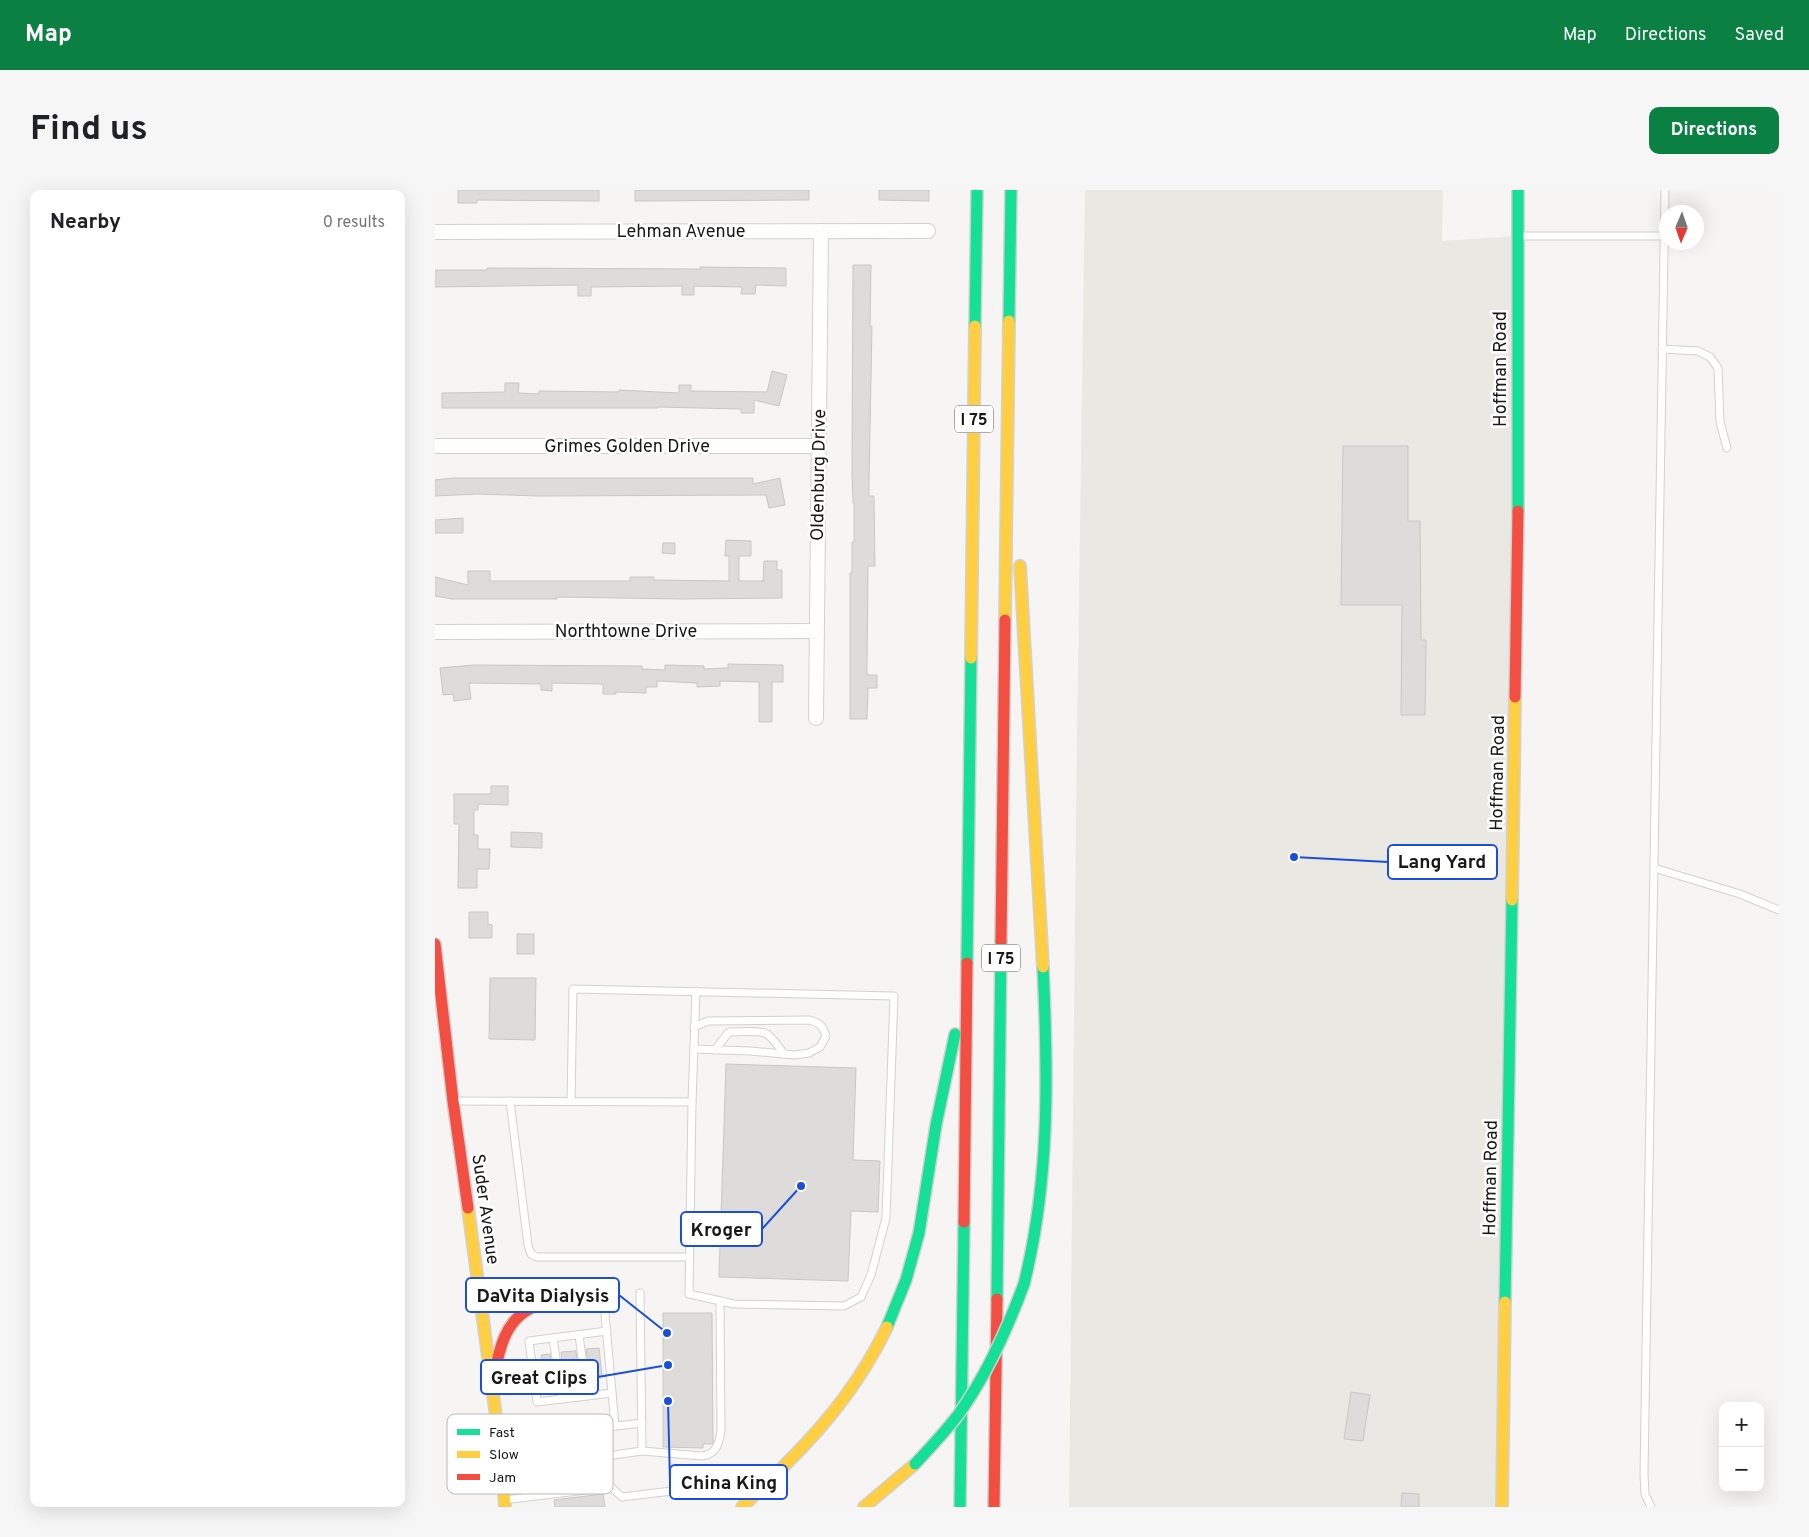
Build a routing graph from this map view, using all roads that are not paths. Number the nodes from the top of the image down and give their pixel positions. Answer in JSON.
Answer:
{"nodes":[{"id":1,"x":977,"y":190,"type":"edge"},
{"id":2,"x":1011,"y":190,"type":"edge"},
{"id":3,"x":1518,"y":190,"type":"edge"},
{"id":4,"x":1665,"y":190,"type":"edge"},
{"id":5,"x":1665,"y":205,"type":"edge"},
{"id":6,"x":821,"y":231,"type":"junction"},
{"id":7,"x":928,"y":231,"type":"dead end"},
{"id":8,"x":435,"y":232,"type":"edge"},
{"id":9,"x":1517,"y":236,"type":"junction"},
{"id":10,"x":1659,"y":236,"type":"edge"},
{"id":11,"x":1664,"y":250,"type":"edge"},
{"id":12,"x":1662,"y":349,"type":"junction"},
{"id":13,"x":1008,"y":408,"type":"junction"},
{"id":14,"x":435,"y":446,"type":"edge"},
{"id":15,"x":819,"y":446,"type":"junction"},
{"id":16,"x":1727,"y":448,"type":"dead end"},
{"id":17,"x":1017,"y":534,"type":"dead end"},
{"id":18,"x":1019,"y":554,"type":"dead end"},
{"id":19,"x":817,"y":631,"type":"junction"},
{"id":20,"x":435,"y":632,"type":"edge"},
{"id":21,"x":816,"y":718,"type":"dead end"},
{"id":22,"x":1654,"y":868,"type":"junction"},
{"id":23,"x":1779,"y":910,"type":"edge"},
{"id":24,"x":435,"y":944,"type":"edge"},
{"id":25,"x":966,"y":976,"type":"junction"},
{"id":26,"x":695,"y":991,"type":"junction"},
{"id":27,"x":694,"y":1027,"type":"junction"},
{"id":28,"x":694,"y":1049,"type":"junction"},
{"id":29,"x":715,"y":1050,"type":"junction"},
{"id":30,"x":783,"y":1054,"type":"junction"},
{"id":31,"x":453,"y":1101,"type":"junction"},
{"id":32,"x":510,"y":1101,"type":"junction"},
{"id":33,"x":571,"y":1101,"type":"junction"},
{"id":34,"x":692,"y":1102,"type":"junction"},
{"id":35,"x":689,"y":1257,"type":"junction"},
{"id":36,"x":578,"y":1292,"type":"dead end"},
{"id":37,"x":603,"y":1292,"type":"dead end"},
{"id":38,"x":640,"y":1293,"type":"dead end"},
{"id":39,"x":720,"y":1301,"type":"junction"},
{"id":40,"x":607,"y":1331,"type":"junction"},
{"id":41,"x":579,"y":1335,"type":"junction"},
{"id":42,"x":553,"y":1338,"type":"junction"},
{"id":43,"x":492,"y":1393,"type":"junction"},
{"id":44,"x":612,"y":1393,"type":"junction"},
{"id":45,"x":587,"y":1396,"type":"junction"},
{"id":46,"x":562,"y":1399,"type":"junction"},
{"id":47,"x":495,"y":1414,"type":"edge"},
{"id":48,"x":642,"y":1423,"type":"junction"},
{"id":49,"x":615,"y":1426,"type":"joint"},
{"id":50,"x":642,"y":1451,"type":"junction"},
{"id":51,"x":613,"y":1455,"type":"edge"},
{"id":52,"x":713,"y":1486,"type":"dead end"},
{"id":53,"x":613,"y":1489,"type":"edge"},
{"id":54,"x":567,"y":1494,"type":"edge"},
{"id":55,"x":504,"y":1504,"type":"edge"},
{"id":56,"x":741,"y":1507,"type":"edge"},
{"id":57,"x":864,"y":1507,"type":"edge"},
{"id":58,"x":960,"y":1507,"type":"edge"},
{"id":59,"x":994,"y":1507,"type":"edge"},
{"id":60,"x":1502,"y":1507,"type":"edge"},
{"id":61,"x":1651,"y":1507,"type":"edge"}],
"edges":[{"from":1,"to":25,"type":"main road","number":"I 75"},
{"from":2,"to":13,"type":"main road","number":"I 75"},
{"from":3,"to":9,"type":"main road","name":"Hoffman Road"},
{"from":4,"to":5,"type":"lane"},
{"from":6,"to":7,"type":"street","name":"Lehman Avenue"},
{"from":6,"to":8,"type":"street","name":"Lehman Avenue"},
{"from":6,"to":15,"type":"street","name":"Oldenburg Drive"},
{"from":9,"to":10,"type":"lane"},
{"from":9,"to":60,"type":"main road","name":"Hoffman Road"},
{"from":11,"to":12,"type":"lane"},
{"from":12,"to":16,"type":"lane"},
{"from":12,"to":22,"type":"lane"},
{"from":13,"to":17,"type":"main road"},
{"from":13,"to":59,"type":"main road","number":"I 75"},
{"from":14,"to":15,"type":"street","name":"Grimes Golden Drive"},
{"from":15,"to":19,"type":"street","name":"Oldenburg Drive"},
{"from":18,"to":57,"type":"main road","bridge":true},
{"from":19,"to":20,"type":"street","name":"Northtowne Drive"},
{"from":19,"to":21,"type":"street","name":"Oldenburg Drive"},
{"from":22,"to":23,"type":"lane"},
{"from":22,"to":61,"type":"lane"},
{"from":24,"to":31,"type":"main road","name":"Suder Avenue"},
{"from":25,"to":56,"type":"main road"},
{"from":25,"to":58,"type":"main road","number":"I 75"},
{"from":26,"to":27,"type":"lane"},
{"from":26,"to":33,"type":"lane"},
{"from":26,"to":39,"type":"lane"},
{"from":27,"to":28,"type":"lane"},
{"from":27,"to":30,"type":"lane"},
{"from":28,"to":29,"type":"lane"},
{"from":28,"to":34,"type":"lane"},
{"from":29,"to":30,"type":"lane"},
{"from":29,"to":30,"type":"lane"},
{"from":31,"to":32,"type":"lane"},
{"from":31,"to":43,"type":"main road","name":"Suder Avenue"},
{"from":32,"to":33,"type":"lane"},
{"from":32,"to":35,"type":"lane"},
{"from":33,"to":34,"type":"lane"},
{"from":34,"to":35,"type":"lane"},
{"from":35,"to":39,"type":"lane"},
{"from":36,"to":43,"type":"main road"},
{"from":37,"to":40,"type":"lane"},
{"from":38,"to":48,"type":"lane"},
{"from":39,"to":50,"type":"lane"},
{"from":40,"to":41,"type":"lane"},
{"from":40,"to":44,"type":"lane"},
{"from":41,"to":42,"type":"lane"},
{"from":41,"to":45,"type":"lane"},
{"from":42,"to":46,"type":"lane"},
{"from":42,"to":46,"type":"lane"},
{"from":43,"to":47,"type":"main road","name":"Suder Avenue"},
{"from":44,"to":45,"type":"lane"},
{"from":44,"to":49,"type":"lane"},
{"from":45,"to":46,"type":"lane"},
{"from":48,"to":49,"type":"lane"},
{"from":48,"to":50,"type":"lane"},
{"from":50,"to":51,"type":"lane"},
{"from":52,"to":53,"type":"lane"},
{"from":54,"to":55,"type":"lane"}]}
